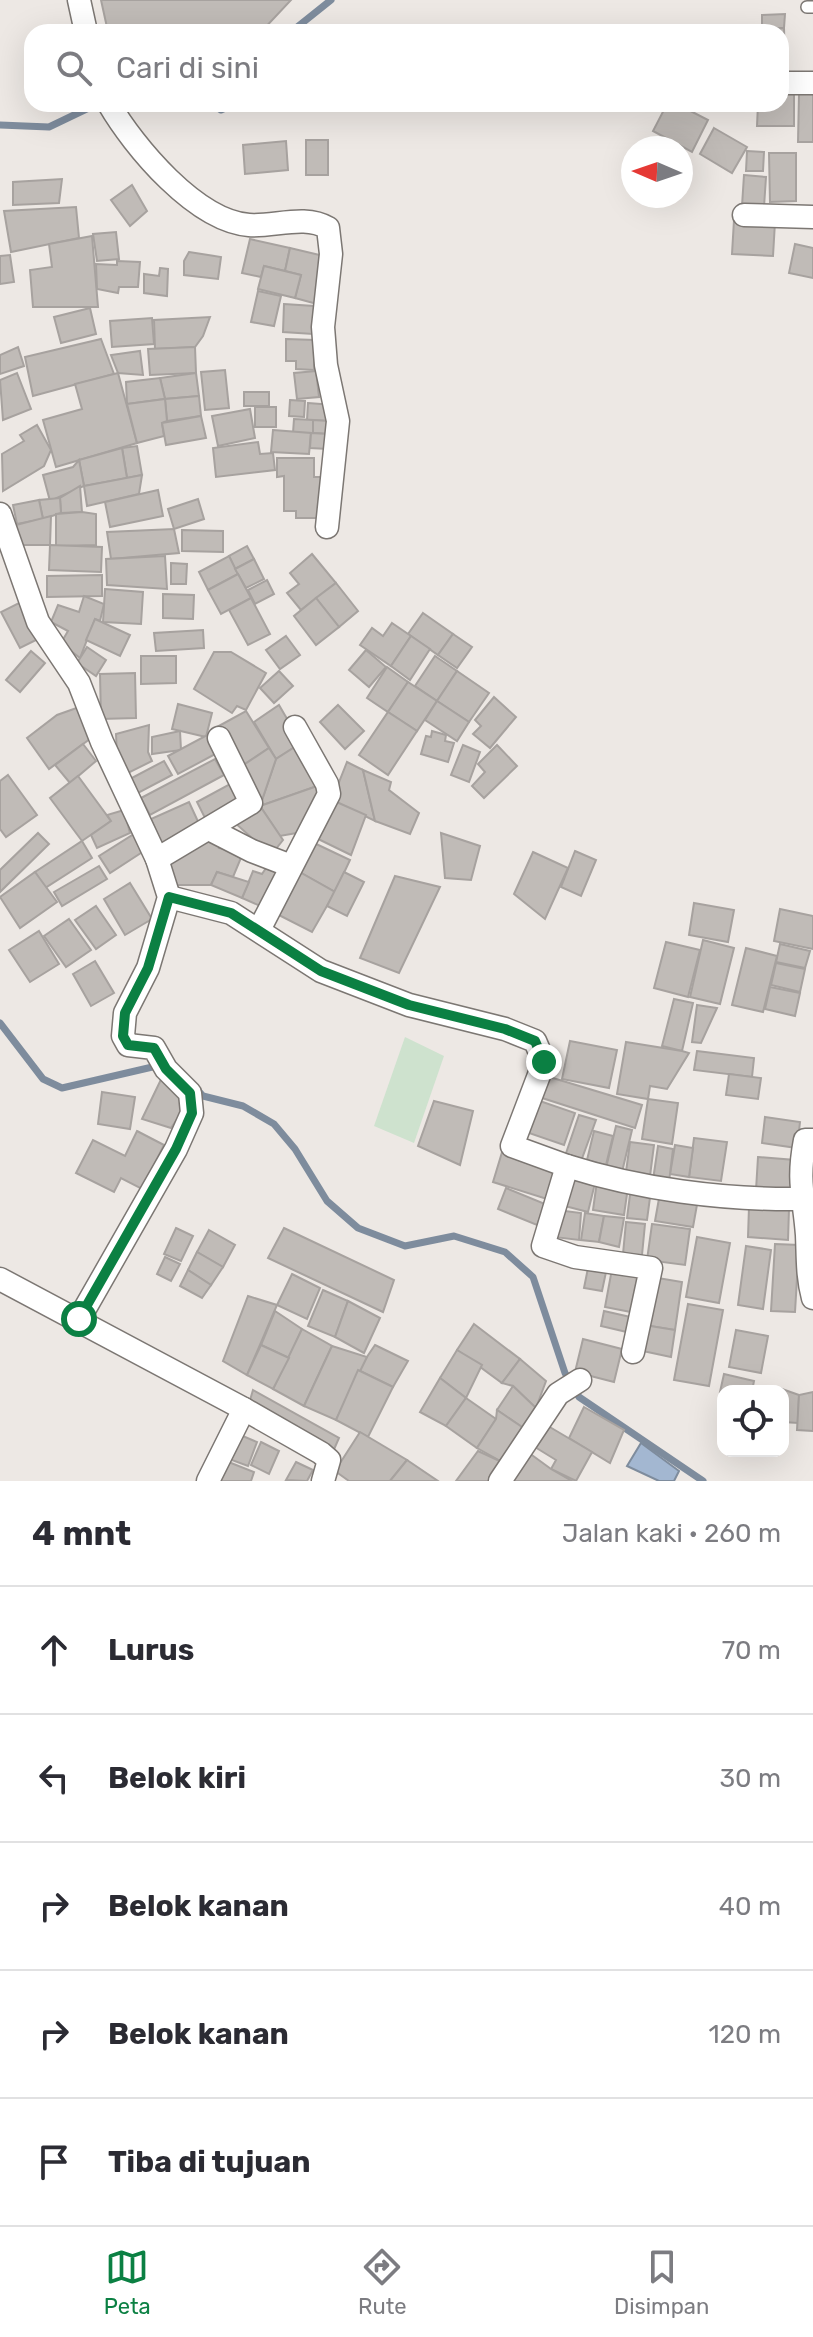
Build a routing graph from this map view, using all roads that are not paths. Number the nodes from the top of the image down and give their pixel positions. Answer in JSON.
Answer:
{"nodes":[{"id":1,"x":79,"y":0,"type":"edge"},
{"id":2,"x":84,"y":24,"type":"edge"},
{"id":3,"x":789,"y":83,"type":"edge"},
{"id":4,"x":813,"y":83,"type":"edge"},
{"id":5,"x":114,"y":112,"type":"edge"},
{"id":6,"x":744,"y":215,"type":"dead end"},
{"id":7,"x":813,"y":217,"type":"edge"},
{"id":8,"x":0,"y":514,"type":"edge"},
{"id":9,"x":327,"y":527,"type":"dead end"},
{"id":10,"x":295,"y":727,"type":"dead end"},
{"id":11,"x":219,"y":738,"type":"dead end"},
{"id":12,"x":209,"y":829,"type":"junction"},
{"id":13,"x":157,"y":859,"type":"junction"},
{"id":14,"x":291,"y":866,"type":"junction"},
{"id":15,"x":169,"y":897,"type":"junction"},
{"id":16,"x":259,"y":930,"type":"junction"},
{"id":17,"x":813,"y":1140,"type":"edge"},
{"id":18,"x":567,"y":1166,"type":"junction"},
{"id":19,"x":800,"y":1199,"type":"junction"},
{"id":20,"x":0,"y":1279,"type":"edge"},
{"id":21,"x":813,"y":1298,"type":"edge"},
{"id":22,"x":79,"y":1319,"type":"junction"},
{"id":23,"x":633,"y":1352,"type":"dead end"},
{"id":24,"x":580,"y":1380,"type":"dead end"},
{"id":25,"x":244,"y":1409,"type":"junction"},
{"id":26,"x":208,"y":1481,"type":"edge"},
{"id":27,"x":323,"y":1481,"type":"edge"},
{"id":28,"x":500,"y":1481,"type":"edge"}],
"edges":[{"from":1,"to":2,"type":"street"},
{"from":3,"to":4,"type":"street"},
{"from":5,"to":9,"type":"street"},
{"from":6,"to":7,"type":"street"},
{"from":8,"to":13,"type":"street"},
{"from":10,"to":14,"type":"street"},
{"from":11,"to":12,"type":"street"},
{"from":12,"to":13,"type":"street"},
{"from":12,"to":14,"type":"street"},
{"from":13,"to":15,"type":"street"},
{"from":14,"to":16,"type":"street"},
{"from":15,"to":16,"type":"street"},
{"from":15,"to":22,"type":"street"},
{"from":16,"to":18,"type":"street"},
{"from":17,"to":19,"type":"street"},
{"from":18,"to":19,"type":"street"},
{"from":18,"to":23,"type":"street"},
{"from":19,"to":21,"type":"street"},
{"from":20,"to":22,"type":"street"},
{"from":22,"to":25,"type":"street"},
{"from":24,"to":28,"type":"street"},
{"from":25,"to":26,"type":"street"},
{"from":25,"to":27,"type":"street"}]}
